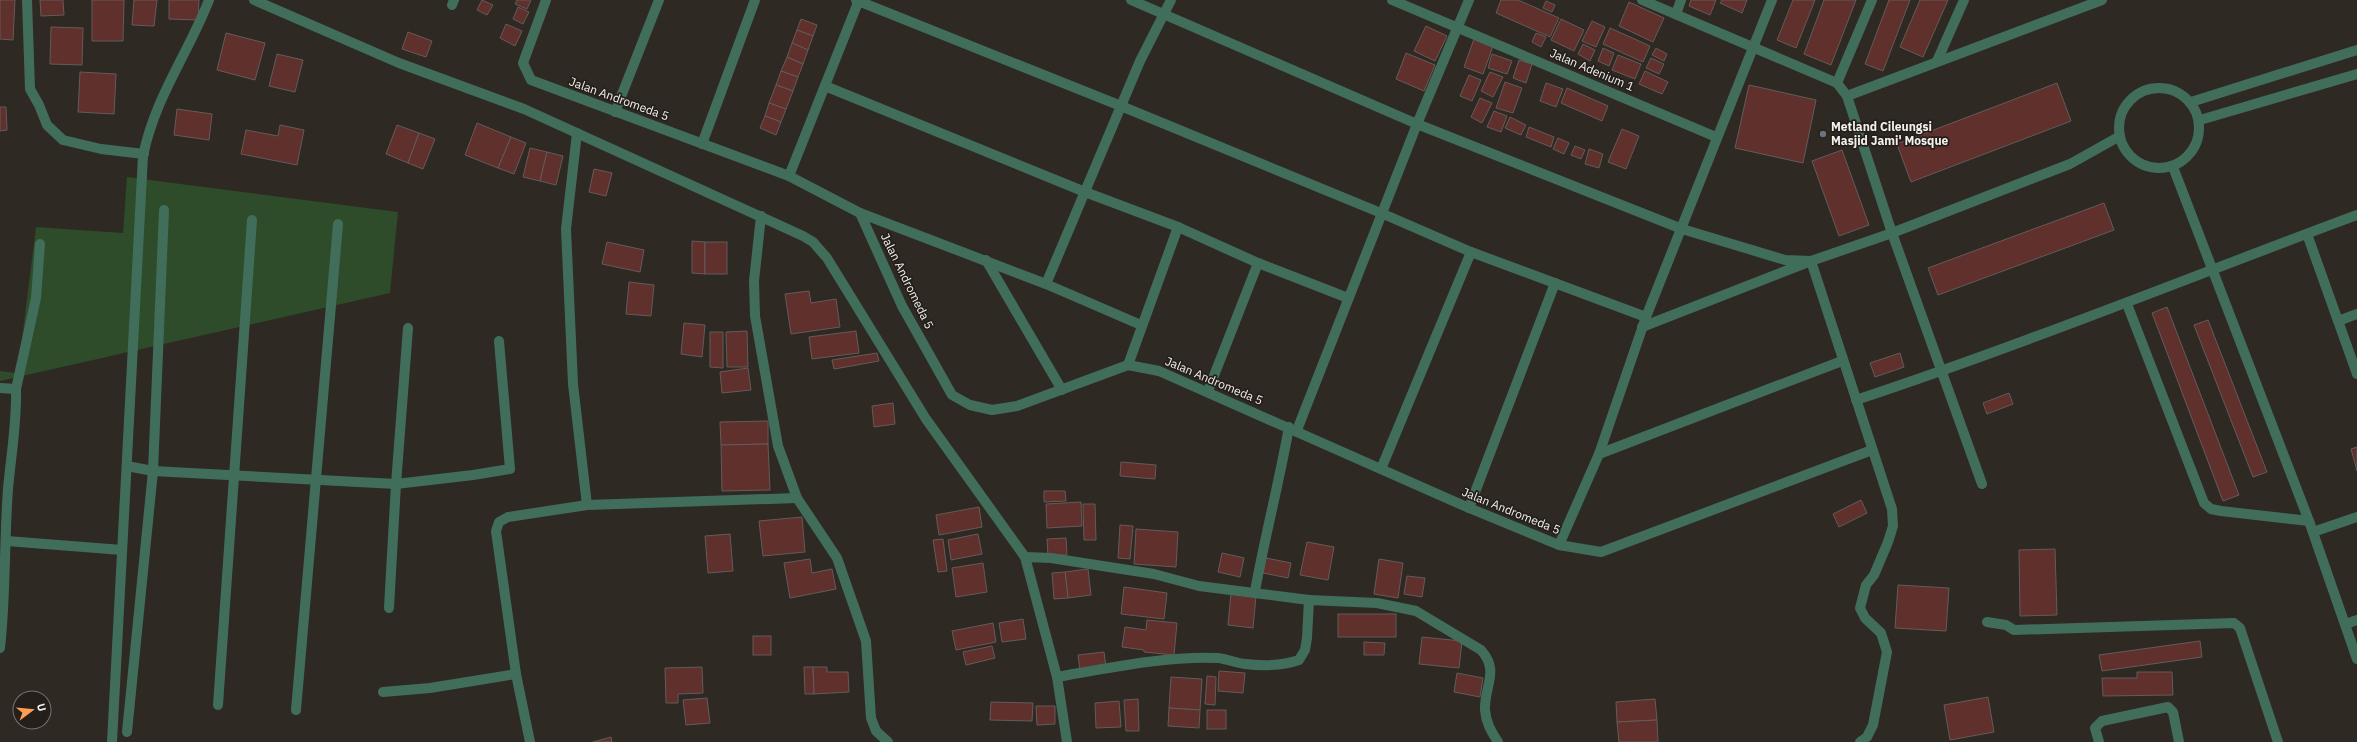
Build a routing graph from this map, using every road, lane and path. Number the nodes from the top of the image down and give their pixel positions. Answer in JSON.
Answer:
{"nodes":[{"id":1,"x":27,"y":0,"type":"edge"},
{"id":2,"x":209,"y":0,"type":"edge"},
{"id":3,"x":254,"y":0,"type":"edge"},
{"id":4,"x":546,"y":0,"type":"edge"},
{"id":5,"x":659,"y":0,"type":"edge"},
{"id":6,"x":755,"y":0,"type":"edge"},
{"id":7,"x":858,"y":0,"type":"edge"},
{"id":8,"x":1131,"y":0,"type":"edge"},
{"id":9,"x":1171,"y":0,"type":"edge"},
{"id":10,"x":1392,"y":0,"type":"edge"},
{"id":11,"x":1469,"y":0,"type":"edge"},
{"id":12,"x":1642,"y":0,"type":"edge"},
{"id":13,"x":1681,"y":0,"type":"edge"},
{"id":14,"x":1772,"y":0,"type":"edge"},
{"id":15,"x":1872,"y":0,"type":"edge"},
{"id":16,"x":1964,"y":0,"type":"edge"},
{"id":17,"x":2102,"y":0,"type":"edge"},
{"id":18,"x":1165,"y":14,"type":"junction"},
{"id":19,"x":1676,"y":14,"type":"junction"},
{"id":20,"x":1457,"y":27,"type":"junction"},
{"id":21,"x":1751,"y":48,"type":"junction"},
{"id":22,"x":2357,"y":50,"type":"edge"},
{"id":23,"x":1937,"y":61,"type":"junction"},
{"id":24,"x":2357,"y":74,"type":"edge"},
{"id":25,"x":1838,"y":83,"type":"junction"},
{"id":26,"x":825,"y":86,"type":"junction"},
{"id":27,"x":1847,"y":96,"type":"junction"},
{"id":28,"x":2191,"y":102,"type":"junction"},
{"id":29,"x":1121,"y":106,"type":"junction"},
{"id":30,"x":615,"y":112,"type":"junction"},
{"id":31,"x":2200,"y":120,"type":"junction"},
{"id":32,"x":1417,"y":124,"type":"junction"},
{"id":33,"x":577,"y":133,"type":"junction"},
{"id":34,"x":2120,"y":136,"type":"junction"},
{"id":35,"x":1716,"y":137,"type":"junction"},
{"id":36,"x":702,"y":144,"type":"junction"},
{"id":37,"x":144,"y":154,"type":"junction"},
{"id":38,"x":2173,"y":167,"type":"junction"},
{"id":39,"x":789,"y":176,"type":"junction"},
{"id":40,"x":1085,"y":192,"type":"junction"},
{"id":41,"x":164,"y":210,"type":"dead end"},
{"id":42,"x":860,"y":213,"type":"junction"},
{"id":43,"x":1381,"y":213,"type":"junction"},
{"id":44,"x":2357,"y":215,"type":"edge"},
{"id":45,"x":761,"y":216,"type":"junction"},
{"id":46,"x":252,"y":220,"type":"dead end"},
{"id":47,"x":338,"y":224,"type":"dead end"},
{"id":48,"x":1178,"y":227,"type":"junction"},
{"id":49,"x":1682,"y":229,"type":"junction"},
{"id":50,"x":1892,"y":233,"type":"junction"},
{"id":51,"x":2307,"y":234,"type":"junction"},
{"id":52,"x":40,"y":244,"type":"dead end"},
{"id":53,"x":1471,"y":252,"type":"junction"},
{"id":54,"x":986,"y":260,"type":"junction"},
{"id":55,"x":1811,"y":261,"type":"junction"},
{"id":56,"x":1258,"y":263,"type":"junction"},
{"id":57,"x":2214,"y":270,"type":"junction"},
{"id":58,"x":1555,"y":283,"type":"junction"},
{"id":59,"x":1046,"y":284,"type":"junction"},
{"id":60,"x":1348,"y":298,"type":"junction"},
{"id":61,"x":2127,"y":304,"type":"junction"},
{"id":62,"x":2357,"y":314,"type":"edge"},
{"id":63,"x":1646,"y":317,"type":"junction"},
{"id":64,"x":2338,"y":321,"type":"junction"},
{"id":65,"x":1141,"y":325,"type":"junction"},
{"id":66,"x":1642,"y":327,"type":"junction"},
{"id":67,"x":408,"y":328,"type":"dead end"},
{"id":68,"x":499,"y":341,"type":"dead end"},
{"id":69,"x":1842,"y":361,"type":"junction"},
{"id":70,"x":1128,"y":365,"type":"junction"},
{"id":71,"x":1942,"y":371,"type":"junction"},
{"id":72,"x":2357,"y":374,"type":"edge"},
{"id":73,"x":0,"y":388,"type":"edge"},
{"id":74,"x":16,"y":389,"type":"junction"},
{"id":75,"x":1062,"y":390,"type":"junction"},
{"id":76,"x":1208,"y":391,"type":"junction"},
{"id":77,"x":1856,"y":400,"type":"junction"},
{"id":78,"x":1293,"y":429,"type":"junction"},
{"id":79,"x":1872,"y":450,"type":"junction"},
{"id":80,"x":1599,"y":454,"type":"junction"},
{"id":81,"x":128,"y":466,"type":"junction"},
{"id":82,"x":1381,"y":469,"type":"junction"},
{"id":83,"x":153,"y":471,"type":"junction"},
{"id":84,"x":233,"y":475,"type":"junction"},
{"id":85,"x":317,"y":479,"type":"junction"},
{"id":86,"x":396,"y":484,"type":"junction"},
{"id":87,"x":1982,"y":484,"type":"dead end"},
{"id":88,"x":4,"y":489,"type":"edge"},
{"id":89,"x":797,"y":498,"type":"junction"},
{"id":90,"x":587,"y":505,"type":"junction"},
{"id":91,"x":1469,"y":508,"type":"junction"},
{"id":92,"x":2357,"y":517,"type":"edge"},
{"id":93,"x":2309,"y":521,"type":"junction"},
{"id":94,"x":2313,"y":532,"type":"junction"},
{"id":95,"x":7,"y":541,"type":"junction"},
{"id":96,"x":1560,"y":545,"type":"junction"},
{"id":97,"x":122,"y":550,"type":"junction"},
{"id":98,"x":1025,"y":557,"type":"junction"},
{"id":99,"x":3,"y":576,"type":"edge"},
{"id":100,"x":1255,"y":591,"type":"junction"},
{"id":101,"x":1309,"y":600,"type":"junction"},
{"id":102,"x":390,"y":608,"type":"dead end"},
{"id":103,"x":2357,"y":620,"type":"edge"},
{"id":104,"x":1987,"y":622,"type":"dead end"},
{"id":105,"x":2346,"y":624,"type":"junction"},
{"id":106,"x":0,"y":648,"type":"edge"},
{"id":107,"x":2357,"y":659,"type":"edge"},
{"id":108,"x":516,"y":674,"type":"junction"},
{"id":109,"x":1056,"y":677,"type":"junction"},
{"id":110,"x":383,"y":692,"type":"dead end"},
{"id":111,"x":218,"y":705,"type":"dead end"},
{"id":112,"x":296,"y":710,"type":"dead end"},
{"id":113,"x":127,"y":732,"type":"dead end"},
{"id":114,"x":112,"y":742,"type":"edge"},
{"id":115,"x":530,"y":742,"type":"edge"},
{"id":116,"x":888,"y":742,"type":"edge"},
{"id":117,"x":1067,"y":742,"type":"edge"},
{"id":118,"x":1498,"y":742,"type":"edge"},
{"id":119,"x":1860,"y":742,"type":"edge"},
{"id":120,"x":2099,"y":742,"type":"edge"},
{"id":121,"x":2179,"y":742,"type":"edge"},
{"id":122,"x":2278,"y":742,"type":"edge"}],
"edges":[{"from":1,"to":37,"type":"street"},
{"from":2,"to":37,"type":"street"},
{"from":3,"to":33,"type":"street"},
{"from":4,"to":30,"type":"street","name":"Jalan Andromeda 5"},
{"from":5,"to":30,"type":"street"},
{"from":6,"to":36,"type":"street"},
{"from":7,"to":26,"type":"street"},
{"from":7,"to":29,"type":"street"},
{"from":8,"to":18,"type":"street"},
{"from":9,"to":18,"type":"street"},
{"from":10,"to":20,"type":"street","name":"Jalan Adenium 1"},
{"from":11,"to":20,"type":"street"},
{"from":12,"to":19,"type":"street"},
{"from":13,"to":19,"type":"street"},
{"from":14,"to":21,"type":"street"},
{"from":15,"to":25,"type":"street"},
{"from":16,"to":23,"type":"street"},
{"from":17,"to":23,"type":"street"},
{"from":18,"to":29,"type":"street"},
{"from":18,"to":32,"type":"street"},
{"from":19,"to":21,"type":"street"},
{"from":20,"to":32,"type":"street"},
{"from":20,"to":35,"type":"street","name":"Jalan Adenium 1"},
{"from":21,"to":25,"type":"street"},
{"from":21,"to":35,"type":"street"},
{"from":22,"to":28,"type":"street"},
{"from":23,"to":27,"type":"street"},
{"from":24,"to":31,"type":"street"},
{"from":25,"to":27,"type":"street"},
{"from":26,"to":39,"type":"street"},
{"from":26,"to":40,"type":"street"},
{"from":27,"to":50,"type":"street"},
{"from":28,"to":31,"type":"street"},
{"from":28,"to":34,"type":"street"},
{"from":29,"to":40,"type":"street"},
{"from":29,"to":43,"type":"street"},
{"from":30,"to":36,"type":"street","name":"Jalan Andromeda 5"},
{"from":31,"to":38,"type":"street"},
{"from":32,"to":43,"type":"street"},
{"from":32,"to":49,"type":"street"},
{"from":33,"to":45,"type":"street"},
{"from":33,"to":90,"type":"street"},
{"from":34,"to":38,"type":"street"},
{"from":34,"to":50,"type":"street"},
{"from":35,"to":49,"type":"street"},
{"from":36,"to":39,"type":"street","name":"Jalan Andromeda 5"},
{"from":37,"to":81,"type":"street"},
{"from":38,"to":57,"type":"street"},
{"from":39,"to":42,"type":"street","name":"Jalan Andromeda 5"},
{"from":40,"to":48,"type":"street"},
{"from":40,"to":59,"type":"street"},
{"from":41,"to":83,"type":"street"},
{"from":42,"to":54,"type":"street"},
{"from":42,"to":75,"type":"street","name":"Jalan Andromeda 5"},
{"from":43,"to":53,"type":"street"},
{"from":43,"to":60,"type":"street"},
{"from":44,"to":51,"type":"street"},
{"from":45,"to":89,"type":"street"},
{"from":45,"to":98,"type":"street"},
{"from":46,"to":84,"type":"street"},
{"from":47,"to":85,"type":"street"},
{"from":48,"to":56,"type":"street"},
{"from":48,"to":65,"type":"street"},
{"from":49,"to":55,"type":"street"},
{"from":49,"to":63,"type":"street"},
{"from":50,"to":55,"type":"street"},
{"from":50,"to":71,"type":"street"},
{"from":51,"to":57,"type":"street"},
{"from":51,"to":64,"type":"street"},
{"from":52,"to":74,"type":"street"},
{"from":53,"to":58,"type":"street"},
{"from":53,"to":82,"type":"street"},
{"from":54,"to":59,"type":"street"},
{"from":54,"to":75,"type":"street"},
{"from":55,"to":66,"type":"street"},
{"from":55,"to":69,"type":"street"},
{"from":56,"to":60,"type":"street"},
{"from":56,"to":76,"type":"street"},
{"from":57,"to":61,"type":"street"},
{"from":57,"to":93,"type":"street"},
{"from":58,"to":63,"type":"street"},
{"from":58,"to":91,"type":"street"},
{"from":59,"to":65,"type":"street"},
{"from":60,"to":78,"type":"street"},
{"from":61,"to":71,"type":"street"},
{"from":61,"to":93,"type":"street"},
{"from":62,"to":64,"type":"street"},
{"from":63,"to":66,"type":"street"},
{"from":64,"to":72,"type":"street"},
{"from":65,"to":70,"type":"street"},
{"from":66,"to":80,"type":"street"},
{"from":67,"to":86,"type":"street"},
{"from":68,"to":86,"type":"street"},
{"from":69,"to":77,"type":"street"},
{"from":69,"to":80,"type":"street"},
{"from":70,"to":75,"type":"street","name":"Jalan Andromeda 5"},
{"from":70,"to":76,"type":"street","name":"Jalan Andromeda 5"},
{"from":71,"to":77,"type":"street"},
{"from":71,"to":87,"type":"street"},
{"from":73,"to":74,"type":"street"},
{"from":74,"to":88,"type":"street"},
{"from":76,"to":78,"type":"street","name":"Jalan Andromeda 5"},
{"from":77,"to":79,"type":"street"},
{"from":78,"to":82,"type":"street","name":"Jalan Andromeda 5"},
{"from":78,"to":100,"type":"street"},
{"from":79,"to":96,"type":"street","name":"Jalan Andromeda 5"},
{"from":79,"to":119,"type":"street"},
{"from":80,"to":96,"type":"street"},
{"from":81,"to":83,"type":"street"},
{"from":81,"to":97,"type":"street"},
{"from":82,"to":91,"type":"street","name":"Jalan Andromeda 5"},
{"from":83,"to":84,"type":"street"},
{"from":83,"to":113,"type":"street"},
{"from":84,"to":85,"type":"street"},
{"from":84,"to":111,"type":"street"},
{"from":85,"to":86,"type":"street"},
{"from":85,"to":112,"type":"street"},
{"from":86,"to":102,"type":"street"},
{"from":88,"to":95,"type":"street"},
{"from":89,"to":90,"type":"street"},
{"from":89,"to":116,"type":"street"},
{"from":90,"to":108,"type":"street"},
{"from":91,"to":96,"type":"street","name":"Jalan Andromeda 5"},
{"from":92,"to":94,"type":"street"},
{"from":93,"to":94,"type":"street"},
{"from":94,"to":105,"type":"street"},
{"from":95,"to":97,"type":"street"},
{"from":95,"to":99,"type":"street"},
{"from":97,"to":114,"type":"street"},
{"from":98,"to":100,"type":"street"},
{"from":98,"to":109,"type":"street"},
{"from":99,"to":106,"type":"street"},
{"from":100,"to":101,"type":"street"},
{"from":101,"to":109,"type":"street"},
{"from":101,"to":118,"type":"street"},
{"from":103,"to":105,"type":"street"},
{"from":104,"to":122,"type":"street"},
{"from":105,"to":107,"type":"street"},
{"from":108,"to":110,"type":"street"},
{"from":108,"to":115,"type":"street"},
{"from":109,"to":117,"type":"street"},
{"from":120,"to":121,"type":"street"}]}
